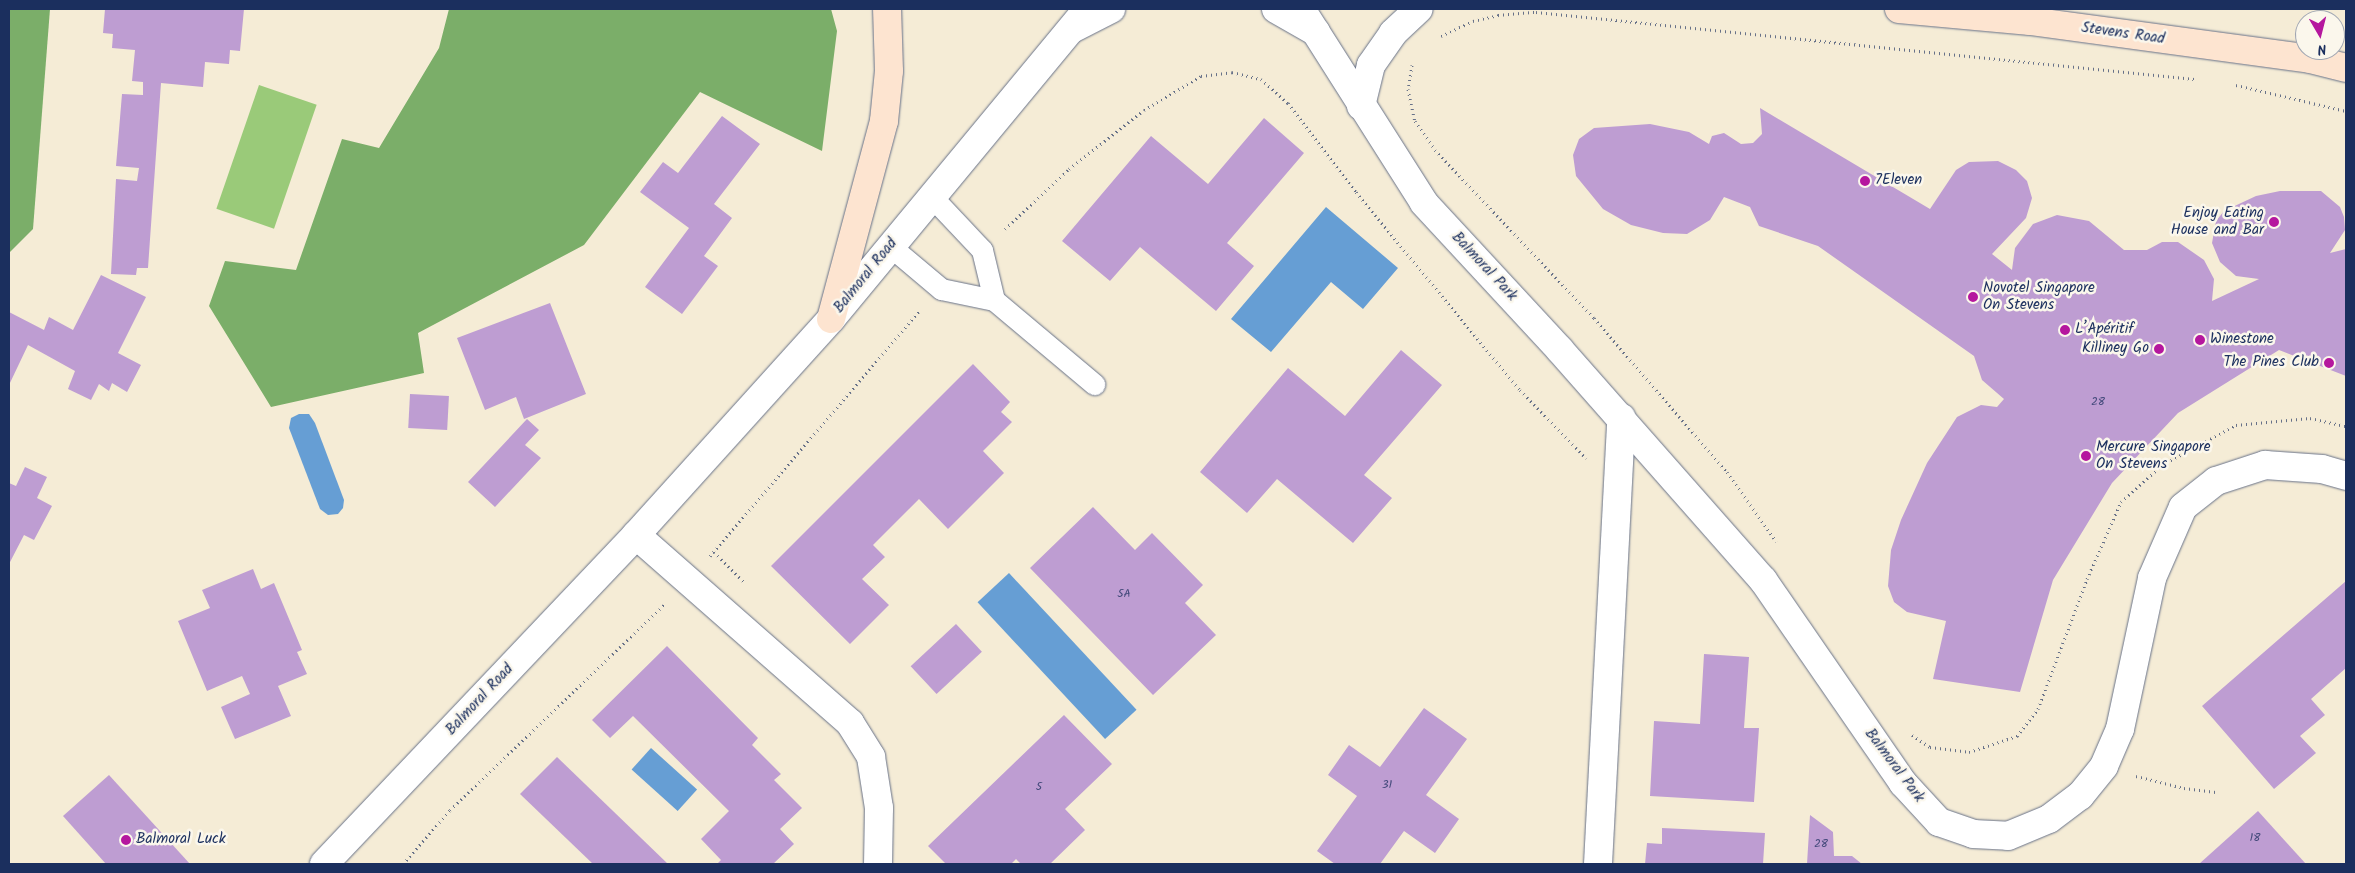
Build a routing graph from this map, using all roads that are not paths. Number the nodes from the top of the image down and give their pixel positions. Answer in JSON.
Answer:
{"nodes":[{"id":1,"x":887,"y":9,"type":"edge"},
{"id":2,"x":1087,"y":9,"type":"edge"},
{"id":3,"x":1111,"y":9,"type":"edge"},
{"id":4,"x":1276,"y":9,"type":"edge"},
{"id":5,"x":1301,"y":9,"type":"edge"},
{"id":6,"x":1419,"y":9,"type":"edge"},
{"id":7,"x":1899,"y":9,"type":"edge"},
{"id":8,"x":1069,"y":31,"type":"junction"},
{"id":9,"x":1316,"y":32,"type":"junction"},
{"id":10,"x":2346,"y":68,"type":"edge"},
{"id":11,"x":1361,"y":106,"type":"junction"},
{"id":12,"x":932,"y":197,"type":"junction"},
{"id":13,"x":890,"y":246,"type":"junction"},
{"id":14,"x":994,"y":300,"type":"junction"},
{"id":15,"x":832,"y":319,"type":"junction"},
{"id":16,"x":1094,"y":384,"type":"dead end"},
{"id":17,"x":1621,"y":418,"type":"junction"},
{"id":18,"x":2346,"y":476,"type":"edge"},
{"id":19,"x":636,"y":535,"type":"junction"},
{"id":20,"x":324,"y":864,"type":"edge"},
{"id":21,"x":878,"y":864,"type":"edge"},
{"id":22,"x":1598,"y":864,"type":"edge"}],
"edges":[{"from":1,"to":15,"type":"main road"},
{"from":2,"to":8,"type":"street","name":"Balmoral Road"},
{"from":3,"to":8,"type":"street"},
{"from":4,"to":9,"type":"street"},
{"from":5,"to":9,"type":"street","name":"Balmoral Park"},
{"from":6,"to":11,"type":"street"},
{"from":7,"to":10,"type":"main road","name":"Stevens Road"},
{"from":8,"to":12,"type":"street","name":"Balmoral Road"},
{"from":9,"to":11,"type":"street","name":"Balmoral Park"},
{"from":11,"to":17,"type":"street","name":"Balmoral Park"},
{"from":12,"to":13,"type":"street","name":"Balmoral Road"},
{"from":12,"to":14,"type":"lane"},
{"from":13,"to":14,"type":"lane"},
{"from":13,"to":15,"type":"street","name":"Balmoral Road"},
{"from":14,"to":16,"type":"lane"},
{"from":15,"to":19,"type":"street","name":"Balmoral Road"},
{"from":17,"to":18,"type":"street","name":"Balmoral Park"},
{"from":17,"to":22,"type":"street"},
{"from":19,"to":20,"type":"street","name":"Balmoral Road"},
{"from":19,"to":21,"type":"street"}]}
